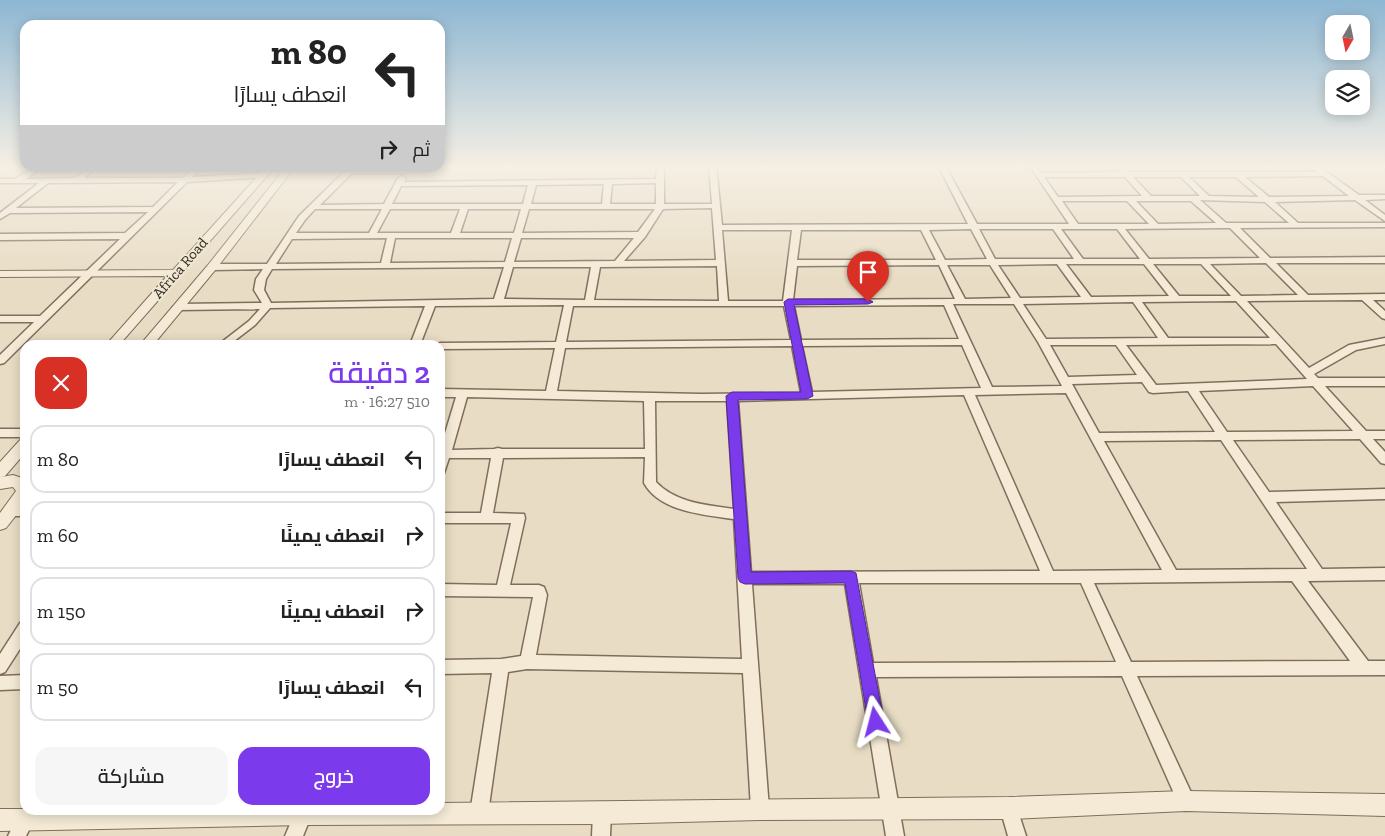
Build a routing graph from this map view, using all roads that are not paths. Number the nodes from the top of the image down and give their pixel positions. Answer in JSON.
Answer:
{"nodes":[{"id":1,"x":160,"y":204,"type":"edge"},
{"id":2,"x":236,"y":204,"type":"edge"},
{"id":3,"x":261,"y":204,"type":"edge"},
{"id":4,"x":315,"y":204,"type":"edge"},
{"id":5,"x":390,"y":204,"type":"edge"},
{"id":6,"x":961,"y":204,"type":"edge"},
{"id":7,"x":1060,"y":204,"type":"edge"},
{"id":8,"x":1136,"y":204,"type":"edge"},
{"id":9,"x":1201,"y":204,"type":"edge"},
{"id":10,"x":1273,"y":204,"type":"edge"},
{"id":11,"x":1365,"y":204,"type":"edge"},
{"id":12,"x":465,"y":206,"type":"junction"},
{"id":13,"x":526,"y":206,"type":"junction"},
{"id":14,"x":606,"y":206,"type":"joint"},
{"id":15,"x":660,"y":206,"type":"junction"},
{"id":16,"x":717,"y":206,"type":"joint"},
{"id":17,"x":312,"y":207,"type":"junction"},
{"id":18,"x":388,"y":207,"type":"junction"},
{"id":19,"x":155,"y":209,"type":"junction"},
{"id":20,"x":6,"y":210,"type":"edge"},
{"id":21,"x":0,"y":217,"type":"edge"},
{"id":22,"x":1385,"y":219,"type":"edge"},
{"id":23,"x":1385,"y":225,"type":"edge"},
{"id":24,"x":797,"y":226,"type":"junction"},
{"id":25,"x":1056,"y":226,"type":"junction"},
{"id":26,"x":1075,"y":226,"type":"junction"},
{"id":27,"x":1119,"y":226,"type":"junction"},
{"id":28,"x":1156,"y":226,"type":"junction"},
{"id":29,"x":1228,"y":226,"type":"junction"},
{"id":30,"x":1298,"y":226,"type":"junction"},
{"id":31,"x":924,"y":227,"type":"junction"},
{"id":32,"x":972,"y":227,"type":"junction"},
{"id":33,"x":718,"y":228,"type":"junction"},
{"id":34,"x":518,"y":234,"type":"junction"},
{"id":35,"x":372,"y":235,"type":"junction"},
{"id":36,"x":392,"y":235,"type":"junction"},
{"id":37,"x":455,"y":235,"type":"junction"},
{"id":38,"x":642,"y":235,"type":"junction"},
{"id":39,"x":127,"y":236,"type":"junction"},
{"id":40,"x":289,"y":236,"type":"junction"},
{"id":41,"x":0,"y":237,"type":"edge"},
{"id":42,"x":1269,"y":260,"type":"junction"},
{"id":43,"x":1385,"y":260,"type":"edge"},
{"id":44,"x":1147,"y":261,"type":"junction"},
{"id":45,"x":1203,"y":261,"type":"junction"},
{"id":46,"x":1060,"y":262,"type":"junction"},
{"id":47,"x":1081,"y":262,"type":"junction"},
{"id":48,"x":509,"y":263,"type":"junction"},
{"id":49,"x":618,"y":263,"type":"junction"},
{"id":50,"x":721,"y":263,"type":"junction"},
{"id":51,"x":794,"y":263,"type":"junction"},
{"id":52,"x":942,"y":263,"type":"junction"},
{"id":53,"x":992,"y":263,"type":"junction"},
{"id":54,"x":385,"y":264,"type":"junction"},
{"id":55,"x":596,"y":264,"type":"junction"},
{"id":56,"x":270,"y":265,"type":"junction"},
{"id":57,"x":212,"y":267,"type":"junction"},
{"id":58,"x":176,"y":272,"type":"junction"},
{"id":59,"x":88,"y":273,"type":"junction"},
{"id":60,"x":0,"y":274,"type":"edge"},
{"id":61,"x":1306,"y":297,"type":"junction"},
{"id":62,"x":1364,"y":297,"type":"junction"},
{"id":63,"x":1385,"y":297,"type":"edge"},
{"id":64,"x":1239,"y":298,"type":"junction"},
{"id":65,"x":1176,"y":299,"type":"junction"},
{"id":66,"x":1088,"y":300,"type":"junction"},
{"id":67,"x":1135,"y":300,"type":"junction"},
{"id":68,"x":947,"y":301,"type":"junction"},
{"id":69,"x":961,"y":301,"type":"junction"},
{"id":70,"x":1017,"y":301,"type":"junction"},
{"id":71,"x":498,"y":302,"type":"junction"},
{"id":72,"x":788,"y":302,"type":"junction"},
{"id":73,"x":569,"y":303,"type":"junction"},
{"id":74,"x":589,"y":303,"type":"junction"},
{"id":75,"x":431,"y":304,"type":"junction"},
{"id":76,"x":724,"y":304,"type":"junction"},
{"id":77,"x":268,"y":305,"type":"junction"},
{"id":78,"x":178,"y":307,"type":"junction"},
{"id":79,"x":1385,"y":316,"type":"edge"},
{"id":80,"x":0,"y":319,"type":"edge"},
{"id":81,"x":42,"y":319,"type":"junction"},
{"id":82,"x":116,"y":340,"type":"edge"},
{"id":83,"x":150,"y":340,"type":"edge"},
{"id":84,"x":230,"y":340,"type":"edge"},
{"id":85,"x":417,"y":340,"type":"edge"},
{"id":86,"x":1118,"y":341,"type":"junction"},
{"id":87,"x":1165,"y":341,"type":"junction"},
{"id":88,"x":1279,"y":341,"type":"junction"},
{"id":89,"x":1385,"y":341,"type":"edge"},
{"id":90,"x":967,"y":342,"type":"junction"},
{"id":91,"x":1043,"y":342,"type":"junction"},
{"id":92,"x":795,"y":344,"type":"junction"},
{"id":93,"x":445,"y":346,"type":"edge"},
{"id":94,"x":562,"y":346,"type":"junction"},
{"id":95,"x":1,"y":358,"type":"edge"},
{"id":96,"x":1308,"y":372,"type":"junction"},
{"id":97,"x":1144,"y":378,"type":"junction"},
{"id":98,"x":1317,"y":382,"type":"junction"},
{"id":99,"x":1385,"y":382,"type":"edge"},
{"id":100,"x":1067,"y":385,"type":"junction"},
{"id":101,"x":1190,"y":386,"type":"junction"},
{"id":102,"x":988,"y":391,"type":"junction"},
{"id":103,"x":968,"y":392,"type":"junction"},
{"id":104,"x":445,"y":393,"type":"edge"},
{"id":105,"x":463,"y":393,"type":"junction"},
{"id":106,"x":551,"y":393,"type":"junction"},
{"id":107,"x":732,"y":396,"type":"junction"},
{"id":108,"x":807,"y":396,"type":"junction"},
{"id":109,"x":649,"y":397,"type":"junction"},
{"id":110,"x":0,"y":433,"type":"edge"},
{"id":111,"x":20,"y":433,"type":"edge"},
{"id":112,"x":1364,"y":434,"type":"junction"},
{"id":113,"x":1385,"y":435,"type":"edge"},
{"id":114,"x":1222,"y":436,"type":"junction"},
{"id":115,"x":1096,"y":437,"type":"junction"},
{"id":116,"x":445,"y":445,"type":"edge"},
{"id":117,"x":20,"y":450,"type":"edge"},
{"id":118,"x":498,"y":452,"type":"junction"},
{"id":119,"x":651,"y":453,"type":"junction"},
{"id":120,"x":445,"y":454,"type":"edge"},
{"id":121,"x":1385,"y":460,"type":"edge"},
{"id":122,"x":0,"y":472,"type":"edge"},
{"id":123,"x":0,"y":483,"type":"edge"},
{"id":124,"x":20,"y":483,"type":"edge"},
{"id":125,"x":1385,"y":494,"type":"edge"},
{"id":126,"x":1265,"y":496,"type":"junction"},
{"id":127,"x":741,"y":515,"type":"junction"},
{"id":128,"x":445,"y":518,"type":"edge"},
{"id":129,"x":486,"y":519,"type":"junction"},
{"id":130,"x":1295,"y":574,"type":"junction"},
{"id":131,"x":1318,"y":574,"type":"junction"},
{"id":132,"x":1385,"y":574,"type":"edge"},
{"id":133,"x":1172,"y":575,"type":"junction"},
{"id":134,"x":851,"y":577,"type":"junction"},
{"id":135,"x":1049,"y":577,"type":"junction"},
{"id":136,"x":1085,"y":577,"type":"junction"},
{"id":137,"x":745,"y":578,"type":"junction"},
{"id":138,"x":445,"y":590,"type":"edge"},
{"id":139,"x":502,"y":591,"type":"junction"},
{"id":140,"x":20,"y":636,"type":"edge"},
{"id":141,"x":527,"y":662,"type":"junction"},
{"id":142,"x":501,"y":666,"type":"junction"},
{"id":143,"x":749,"y":666,"type":"junction"},
{"id":144,"x":0,"y":667,"type":"edge"},
{"id":145,"x":445,"y":667,"type":"edge"},
{"id":146,"x":1365,"y":668,"type":"junction"},
{"id":147,"x":1385,"y":668,"type":"edge"},
{"id":148,"x":1127,"y":669,"type":"junction"},
{"id":149,"x":867,"y":670,"type":"junction"},
{"id":150,"x":20,"y":682,"type":"edge"},
{"id":151,"x":0,"y":684,"type":"edge"},
{"id":152,"x":1186,"y":801,"type":"junction"},
{"id":153,"x":1385,"y":805,"type":"edge"},
{"id":154,"x":760,"y":808,"type":"junction"},
{"id":155,"x":1009,"y":808,"type":"junction"},
{"id":156,"x":890,"y":810,"type":"junction"},
{"id":157,"x":445,"y":813,"type":"edge"},
{"id":158,"x":479,"y":813,"type":"junction"},
{"id":159,"x":602,"y":813,"type":"junction"},
{"id":160,"x":188,"y":815,"type":"edge"},
{"id":161,"x":303,"y":815,"type":"edge"},
{"id":162,"x":0,"y":820,"type":"edge"},
{"id":163,"x":21,"y":828,"type":"edge"},
{"id":164,"x":294,"y":836,"type":"edge"},
{"id":165,"x":601,"y":836,"type":"edge"},
{"id":166,"x":895,"y":836,"type":"edge"},
{"id":167,"x":1017,"y":836,"type":"edge"}],
"edges":[{"from":1,"to":19,"type":"street"},
{"from":2,"to":58,"type":"street","name":"Africa Road"},
{"from":3,"to":57,"type":"street","name":"Africa Road"},
{"from":4,"to":17,"type":"street"},
{"from":5,"to":18,"type":"street"},
{"from":6,"to":32,"type":"street"},
{"from":7,"to":26,"type":"street"},
{"from":8,"to":28,"type":"street"},
{"from":9,"to":29,"type":"street"},
{"from":10,"to":30,"type":"street"},
{"from":11,"to":22,"type":"street"},
{"from":12,"to":13,"type":"street"},
{"from":12,"to":18,"type":"street"},
{"from":12,"to":37,"type":"street"},
{"from":13,"to":14,"type":"street"},
{"from":13,"to":34,"type":"street"},
{"from":14,"to":15,"type":"street"},
{"from":15,"to":16,"type":"street"},
{"from":15,"to":38,"type":"street"},
{"from":16,"to":33,"type":"street"},
{"from":17,"to":18,"type":"street"},
{"from":17,"to":40,"type":"street"},
{"from":18,"to":35,"type":"street"},
{"from":19,"to":20,"type":"street"},
{"from":19,"to":39,"type":"street"},
{"from":20,"to":21,"type":"street"},
{"from":23,"to":30,"type":"street"},
{"from":24,"to":31,"type":"street"},
{"from":24,"to":33,"type":"street"},
{"from":24,"to":51,"type":"street"},
{"from":25,"to":26,"type":"street"},
{"from":25,"to":32,"type":"street"},
{"from":25,"to":47,"type":"street"},
{"from":26,"to":27,"type":"street"},
{"from":27,"to":28,"type":"street"},
{"from":27,"to":44,"type":"street"},
{"from":28,"to":29,"type":"street"},
{"from":29,"to":30,"type":"street"},
{"from":29,"to":42,"type":"street"},
{"from":31,"to":32,"type":"street"},
{"from":31,"to":52,"type":"street"},
{"from":32,"to":53,"type":"street"},
{"from":33,"to":50,"type":"street"},
{"from":34,"to":37,"type":"street"},
{"from":34,"to":38,"type":"street"},
{"from":34,"to":48,"type":"street"},
{"from":35,"to":36,"type":"street"},
{"from":35,"to":40,"type":"street"},
{"from":36,"to":37,"type":"street"},
{"from":36,"to":54,"type":"street"},
{"from":38,"to":49,"type":"street"},
{"from":39,"to":41,"type":"street"},
{"from":39,"to":59,"type":"street"},
{"from":40,"to":56,"type":"street"},
{"from":42,"to":43,"type":"street"},
{"from":42,"to":45,"type":"street"},
{"from":42,"to":61,"type":"street"},
{"from":44,"to":45,"type":"street"},
{"from":44,"to":47,"type":"street"},
{"from":44,"to":65,"type":"street"},
{"from":45,"to":64,"type":"street"},
{"from":46,"to":47,"type":"street"},
{"from":46,"to":53,"type":"street"},
{"from":46,"to":66,"type":"street"},
{"from":48,"to":54,"type":"street"},
{"from":48,"to":55,"type":"street"},
{"from":48,"to":71,"type":"street"},
{"from":49,"to":50,"type":"street"},
{"from":49,"to":55,"type":"street"},
{"from":50,"to":76,"type":"street"},
{"from":51,"to":52,"type":"street"},
{"from":51,"to":72,"type":"street"},
{"from":52,"to":53,"type":"street"},
{"from":52,"to":69,"type":"street"},
{"from":53,"to":70,"type":"street"},
{"from":54,"to":56,"type":"street"},
{"from":55,"to":74,"type":"street"},
{"from":56,"to":57,"type":"street"},
{"from":56,"to":77,"type":"street"},
{"from":57,"to":78,"type":"street","name":"Africa Road"},
{"from":58,"to":59,"type":"street"},
{"from":58,"to":82,"type":"street","name":"Africa Road"},
{"from":59,"to":60,"type":"street"},
{"from":59,"to":81,"type":"street"},
{"from":61,"to":62,"type":"street"},
{"from":61,"to":64,"type":"street"},
{"from":62,"to":63,"type":"street"},
{"from":62,"to":79,"type":"street"},
{"from":64,"to":65,"type":"street"},
{"from":64,"to":88,"type":"street"},
{"from":65,"to":67,"type":"street"},
{"from":66,"to":67,"type":"street"},
{"from":66,"to":70,"type":"street"},
{"from":67,"to":87,"type":"street"},
{"from":68,"to":69,"type":"street"},
{"from":68,"to":72,"type":"street"},
{"from":68,"to":90,"type":"street"},
{"from":69,"to":70,"type":"street"},
{"from":70,"to":91,"type":"street"},
{"from":71,"to":73,"type":"street"},
{"from":71,"to":75,"type":"street"},
{"from":72,"to":76,"type":"street"},
{"from":72,"to":92,"type":"street"},
{"from":73,"to":74,"type":"street"},
{"from":73,"to":94,"type":"street"},
{"from":74,"to":76,"type":"street"},
{"from":75,"to":77,"type":"street"},
{"from":75,"to":85,"type":"street"},
{"from":77,"to":78,"type":"street"},
{"from":77,"to":84,"type":"street"},
{"from":78,"to":83,"type":"street","name":"Africa Road"},
{"from":80,"to":81,"type":"street"},
{"from":81,"to":95,"type":"street"},
{"from":86,"to":87,"type":"street"},
{"from":86,"to":91,"type":"street"},
{"from":86,"to":97,"type":"street"},
{"from":87,"to":88,"type":"street"},
{"from":88,"to":96,"type":"street"},
{"from":89,"to":96,"type":"street"},
{"from":90,"to":92,"type":"street"},
{"from":90,"to":102,"type":"street"},
{"from":91,"to":100,"type":"street"},
{"from":92,"to":94,"type":"street"},
{"from":92,"to":108,"type":"street"},
{"from":93,"to":94,"type":"street"},
{"from":94,"to":106,"type":"street"},
{"from":96,"to":98,"type":"street"},
{"from":97,"to":100,"type":"street"},
{"from":97,"to":101,"type":"street"},
{"from":98,"to":99,"type":"street"},
{"from":98,"to":101,"type":"street"},
{"from":98,"to":112,"type":"street"},
{"from":100,"to":102,"type":"street"},
{"from":100,"to":115,"type":"street"},
{"from":101,"to":114,"type":"street"},
{"from":102,"to":103,"type":"street"},
{"from":103,"to":108,"type":"street"},
{"from":103,"to":135,"type":"street"},
{"from":104,"to":105,"type":"street"},
{"from":105,"to":106,"type":"street"},
{"from":105,"to":116,"type":"street"},
{"from":106,"to":109,"type":"street"},
{"from":107,"to":108,"type":"street"},
{"from":107,"to":109,"type":"street"},
{"from":107,"to":127,"type":"street"},
{"from":109,"to":119,"type":"street"},
{"from":110,"to":111,"type":"street"},
{"from":112,"to":113,"type":"street"},
{"from":112,"to":114,"type":"street"},
{"from":112,"to":121,"type":"street"},
{"from":114,"to":115,"type":"street"},
{"from":114,"to":126,"type":"street"},
{"from":115,"to":133,"type":"street"},
{"from":117,"to":122,"type":"street"},
{"from":118,"to":119,"type":"street"},
{"from":118,"to":120,"type":"street"},
{"from":118,"to":129,"type":"street"},
{"from":119,"to":127,"type":"street"},
{"from":123,"to":124,"type":"street"},
{"from":125,"to":126,"type":"street"},
{"from":126,"to":131,"type":"street"},
{"from":127,"to":137,"type":"street"},
{"from":128,"to":129,"type":"street"},
{"from":129,"to":139,"type":"street"},
{"from":130,"to":131,"type":"street"},
{"from":130,"to":133,"type":"street"},
{"from":130,"to":146,"type":"street"},
{"from":131,"to":132,"type":"street"},
{"from":133,"to":136,"type":"street"},
{"from":134,"to":135,"type":"street"},
{"from":134,"to":137,"type":"street"},
{"from":134,"to":149,"type":"street"},
{"from":135,"to":136,"type":"street"},
{"from":136,"to":148,"type":"street"},
{"from":137,"to":143,"type":"street"},
{"from":138,"to":139,"type":"street"},
{"from":139,"to":141,"type":"street"},
{"from":140,"to":144,"type":"street"},
{"from":141,"to":142,"type":"street"},
{"from":141,"to":143,"type":"street"},
{"from":142,"to":145,"type":"street"},
{"from":142,"to":158,"type":"street"},
{"from":143,"to":154,"type":"street"},
{"from":146,"to":147,"type":"street"},
{"from":146,"to":148,"type":"street"},
{"from":148,"to":149,"type":"street"},
{"from":148,"to":152,"type":"street"},
{"from":149,"to":156,"type":"street"},
{"from":150,"to":151,"type":"street"},
{"from":152,"to":153,"type":"street"},
{"from":152,"to":155,"type":"street"},
{"from":154,"to":156,"type":"street"},
{"from":154,"to":159,"type":"street"},
{"from":155,"to":156,"type":"street"},
{"from":155,"to":167,"type":"street"},
{"from":156,"to":166,"type":"street"},
{"from":157,"to":158,"type":"street"},
{"from":158,"to":159,"type":"street"},
{"from":159,"to":165,"type":"street"},
{"from":160,"to":163,"type":"street"},
{"from":161,"to":164,"type":"street"},
{"from":162,"to":163,"type":"street"}]}
